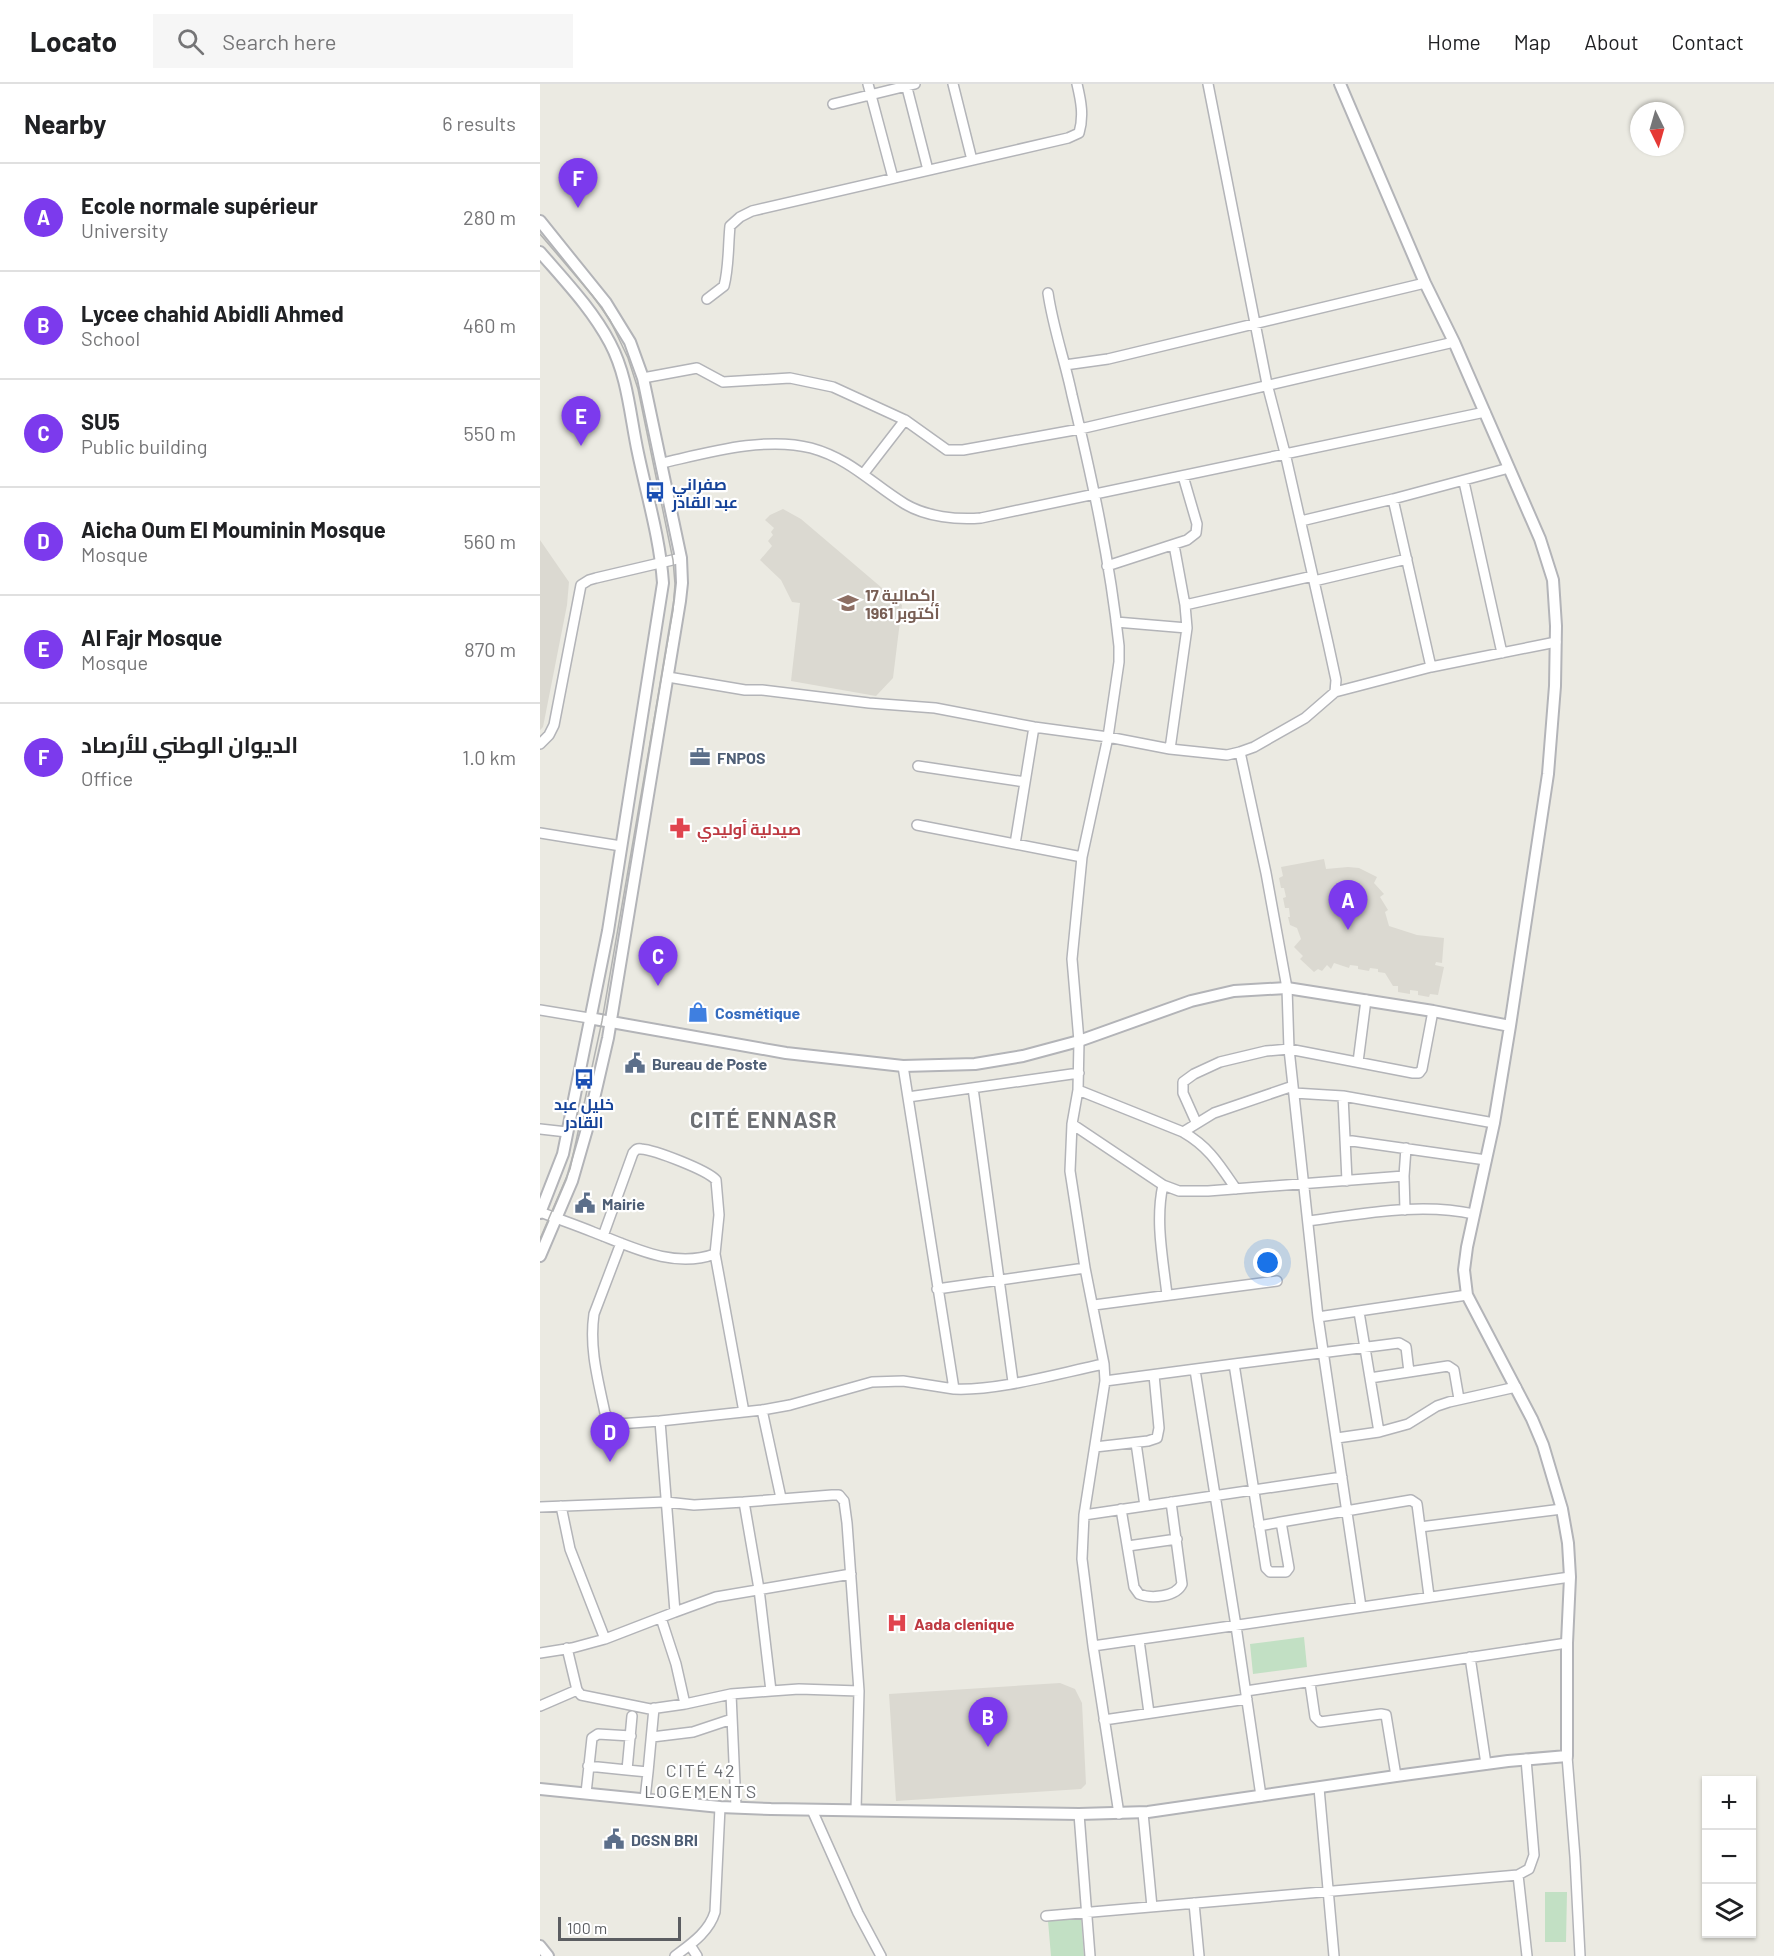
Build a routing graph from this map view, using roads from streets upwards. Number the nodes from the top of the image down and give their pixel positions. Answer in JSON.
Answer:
{"nodes":[{"id":1,"x":868,"y":84,"type":"edge"},
{"id":2,"x":953,"y":84,"type":"edge"},
{"id":3,"x":1077,"y":84,"type":"edge"},
{"id":4,"x":1208,"y":84,"type":"edge"},
{"id":5,"x":1340,"y":84,"type":"edge"},
{"id":6,"x":909,"y":85,"type":"edge"},
{"id":7,"x":871,"y":95,"type":"junction"},
{"id":8,"x":833,"y":104,"type":"dead end"},
{"id":9,"x":972,"y":160,"type":"junction"},
{"id":10,"x":928,"y":170,"type":"junction"},
{"id":11,"x":893,"y":178,"type":"junction"},
{"id":12,"x":540,"y":221,"type":"edge"},
{"id":13,"x":540,"y":252,"type":"edge"},
{"id":14,"x":1425,"y":283,"type":"junction"},
{"id":15,"x":1048,"y":293,"type":"dead end"},
{"id":16,"x":707,"y":299,"type":"dead end"},
{"id":17,"x":1256,"y":325,"type":"junction"},
{"id":18,"x":1454,"y":342,"type":"junction"},
{"id":19,"x":1065,"y":365,"type":"junction"},
{"id":20,"x":643,"y":378,"type":"junction"},
{"id":21,"x":1268,"y":384,"type":"junction"},
{"id":22,"x":1485,"y":411,"type":"junction"},
{"id":23,"x":905,"y":420,"type":"junction"},
{"id":24,"x":1080,"y":429,"type":"junction"},
{"id":25,"x":1285,"y":453,"type":"junction"},
{"id":26,"x":662,"y":463,"type":"junction"},
{"id":27,"x":1509,"y":468,"type":"junction"},
{"id":28,"x":864,"y":473,"type":"junction"},
{"id":29,"x":1183,"y":476,"type":"junction"},
{"id":30,"x":1464,"y":482,"type":"junction"},
{"id":31,"x":1096,"y":495,"type":"junction"},
{"id":32,"x":1393,"y":499,"type":"junction"},
{"id":33,"x":1301,"y":521,"type":"junction"},
{"id":34,"x":1174,"y":545,"type":"junction"},
{"id":35,"x":681,"y":558,"type":"junction"},
{"id":36,"x":1407,"y":559,"type":"junction"},
{"id":37,"x":662,"y":562,"type":"junction"},
{"id":38,"x":1107,"y":567,"type":"junction"},
{"id":39,"x":1314,"y":578,"type":"junction"},
{"id":40,"x":1185,"y":605,"type":"junction"},
{"id":41,"x":1116,"y":622,"type":"junction"},
{"id":42,"x":1187,"y":628,"type":"junction"},
{"id":43,"x":1556,"y":642,"type":"junction"},
{"id":44,"x":1502,"y":653,"type":"junction"},
{"id":45,"x":1431,"y":667,"type":"junction"},
{"id":46,"x":668,"y":676,"type":"junction"},
{"id":47,"x":1335,"y":692,"type":"junction"},
{"id":48,"x":1034,"y":727,"type":"junction"},
{"id":49,"x":1107,"y":737,"type":"junction"},
{"id":50,"x":540,"y":744,"type":"edge"},
{"id":51,"x":1170,"y":749,"type":"junction"},
{"id":52,"x":1240,"y":752,"type":"junction"},
{"id":53,"x":918,"y":766,"type":"dead end"},
{"id":54,"x":1025,"y":782,"type":"junction"},
{"id":55,"x":917,"y":825,"type":"dead end"},
{"id":56,"x":540,"y":833,"type":"edge"},
{"id":57,"x":1015,"y":844,"type":"junction"},
{"id":58,"x":621,"y":846,"type":"junction"},
{"id":59,"x":1082,"y":857,"type":"junction"},
{"id":60,"x":1287,"y":988,"type":"junction"},
{"id":61,"x":1366,"y":1000,"type":"junction"},
{"id":62,"x":540,"y":1010,"type":"edge"},
{"id":63,"x":1434,"y":1011,"type":"junction"},
{"id":64,"x":590,"y":1018,"type":"junction"},
{"id":65,"x":610,"y":1022,"type":"junction"},
{"id":66,"x":1510,"y":1026,"type":"junction"},
{"id":67,"x":1079,"y":1041,"type":"junction"},
{"id":68,"x":1289,"y":1049,"type":"junction"},
{"id":69,"x":1358,"y":1062,"type":"junction"},
{"id":70,"x":903,"y":1066,"type":"junction"},
{"id":71,"x":1079,"y":1073,"type":"junction"},
{"id":72,"x":973,"y":1088,"type":"junction"},
{"id":73,"x":1293,"y":1089,"type":"junction"},
{"id":74,"x":1078,"y":1090,"type":"junction"},
{"id":75,"x":1343,"y":1096,"type":"junction"},
{"id":76,"x":908,"y":1097,"type":"junction"},
{"id":77,"x":1196,"y":1122,"type":"junction"},
{"id":78,"x":1494,"y":1123,"type":"junction"},
{"id":79,"x":1072,"y":1124,"type":"junction"},
{"id":80,"x":540,"y":1129,"type":"edge"},
{"id":81,"x":567,"y":1132,"type":"junction"},
{"id":82,"x":1183,"y":1132,"type":"junction"},
{"id":83,"x":1345,"y":1140,"type":"junction"},
{"id":84,"x":1407,"y":1148,"type":"junction"},
{"id":85,"x":1486,"y":1160,"type":"junction"},
{"id":86,"x":1404,"y":1176,"type":"junction"},
{"id":87,"x":1347,"y":1181,"type":"junction"},
{"id":88,"x":1304,"y":1184,"type":"junction"},
{"id":89,"x":1163,"y":1185,"type":"junction"},
{"id":90,"x":1236,"y":1189,"type":"junction"},
{"id":91,"x":1405,"y":1210,"type":"junction"},
{"id":92,"x":540,"y":1213,"type":"edge"},
{"id":93,"x":1474,"y":1214,"type":"junction"},
{"id":94,"x":557,"y":1218,"type":"junction"},
{"id":95,"x":1308,"y":1221,"type":"junction"},
{"id":96,"x":603,"y":1236,"type":"junction"},
{"id":97,"x":621,"y":1243,"type":"junction"},
{"id":98,"x":715,"y":1254,"type":"junction"},
{"id":99,"x":540,"y":1256,"type":"edge"},
{"id":100,"x":1085,"y":1268,"type":"junction"},
{"id":101,"x":1000,"y":1280,"type":"junction"},
{"id":102,"x":1277,"y":1281,"type":"dead end"},
{"id":103,"x":937,"y":1289,"type":"junction"},
{"id":104,"x":1167,"y":1295,"type":"junction"},
{"id":105,"x":1467,"y":1296,"type":"junction"},
{"id":106,"x":1094,"y":1305,"type":"junction"},
{"id":107,"x":1359,"y":1312,"type":"junction"},
{"id":108,"x":1318,"y":1317,"type":"junction"},
{"id":109,"x":1365,"y":1346,"type":"junction"},
{"id":110,"x":1323,"y":1351,"type":"junction"},
{"id":111,"x":1104,"y":1364,"type":"junction"},
{"id":112,"x":1234,"y":1364,"type":"junction"},
{"id":113,"x":1195,"y":1370,"type":"junction"},
{"id":114,"x":1409,"y":1372,"type":"junction"},
{"id":115,"x":1154,"y":1375,"type":"junction"},
{"id":116,"x":1370,"y":1378,"type":"junction"},
{"id":117,"x":1105,"y":1381,"type":"junction"},
{"id":118,"x":1013,"y":1382,"type":"junction"},
{"id":119,"x":1516,"y":1388,"type":"junction"},
{"id":120,"x":954,"y":1389,"type":"junction"},
{"id":121,"x":1459,"y":1399,"type":"junction"},
{"id":122,"x":762,"y":1410,"type":"junction"},
{"id":123,"x":744,"y":1412,"type":"junction"},
{"id":124,"x":660,"y":1421,"type":"junction"},
{"id":125,"x":1378,"y":1432,"type":"junction"},
{"id":126,"x":1337,"y":1438,"type":"junction"},
{"id":127,"x":1136,"y":1443,"type":"junction"},
{"id":128,"x":1095,"y":1447,"type":"junction"},
{"id":129,"x":1342,"y":1477,"type":"junction"},
{"id":130,"x":1255,"y":1490,"type":"junction"},
{"id":131,"x":1215,"y":1496,"type":"junction"},
{"id":132,"x":781,"y":1498,"type":"junction"},
{"id":133,"x":666,"y":1502,"type":"junction"},
{"id":134,"x":744,"y":1502,"type":"junction"},
{"id":135,"x":1171,"y":1502,"type":"junction"},
{"id":136,"x":561,"y":1506,"type":"junction"},
{"id":137,"x":1146,"y":1506,"type":"junction"},
{"id":138,"x":540,"y":1507,"type":"edge"},
{"id":139,"x":1121,"y":1509,"type":"junction"},
{"id":140,"x":1562,"y":1509,"type":"junction"},
{"id":141,"x":1348,"y":1510,"type":"junction"},
{"id":142,"x":1084,"y":1515,"type":"junction"},
{"id":143,"x":1281,"y":1522,"type":"junction"},
{"id":144,"x":1259,"y":1526,"type":"junction"},
{"id":145,"x":1420,"y":1527,"type":"junction"},
{"id":146,"x":1176,"y":1539,"type":"junction"},
{"id":147,"x":1128,"y":1546,"type":"junction"},
{"id":148,"x":850,"y":1574,"type":"junction"},
{"id":149,"x":1570,"y":1577,"type":"junction"},
{"id":150,"x":759,"y":1589,"type":"junction"},
{"id":151,"x":1429,"y":1596,"type":"junction"},
{"id":152,"x":1361,"y":1607,"type":"junction"},
{"id":153,"x":675,"y":1612,"type":"junction"},
{"id":154,"x":661,"y":1618,"type":"junction"},
{"id":155,"x":1236,"y":1626,"type":"junction"},
{"id":156,"x":605,"y":1639,"type":"junction"},
{"id":157,"x":1139,"y":1640,"type":"junction"},
{"id":158,"x":1567,"y":1643,"type":"junction"},
{"id":159,"x":1093,"y":1646,"type":"junction"},
{"id":160,"x":567,"y":1648,"type":"junction"},
{"id":161,"x":540,"y":1653,"type":"edge"},
{"id":162,"x":1470,"y":1657,"type":"junction"},
{"id":163,"x":1310,"y":1683,"type":"junction"},
{"id":164,"x":578,"y":1690,"type":"junction"},
{"id":165,"x":771,"y":1691,"type":"junction"},
{"id":166,"x":859,"y":1691,"type":"junction"},
{"id":167,"x":731,"y":1694,"type":"junction"},
{"id":168,"x":1246,"y":1695,"type":"junction"},
{"id":169,"x":685,"y":1704,"type":"junction"},
{"id":170,"x":540,"y":1706,"type":"edge"},
{"id":171,"x":654,"y":1708,"type":"junction"},
{"id":172,"x":1149,"y":1713,"type":"junction"},
{"id":173,"x":632,"y":1716,"type":"dead end"},
{"id":174,"x":732,"y":1719,"type":"junction"},
{"id":175,"x":1104,"y":1720,"type":"junction"},
{"id":176,"x":631,"y":1736,"type":"junction"},
{"id":177,"x":652,"y":1737,"type":"junction"},
{"id":178,"x":1566,"y":1756,"type":"junction"},
{"id":179,"x":1526,"y":1759,"type":"junction"},
{"id":180,"x":1486,"y":1764,"type":"junction"},
{"id":181,"x":588,"y":1766,"type":"junction"},
{"id":182,"x":627,"y":1770,"type":"junction"},
{"id":183,"x":648,"y":1772,"type":"junction"},
{"id":184,"x":1396,"y":1776,"type":"junction"},
{"id":185,"x":1319,"y":1788,"type":"junction"},
{"id":186,"x":540,"y":1789,"type":"edge"},
{"id":187,"x":586,"y":1793,"type":"junction"},
{"id":188,"x":1261,"y":1797,"type":"junction"},
{"id":189,"x":645,"y":1799,"type":"junction"},
{"id":190,"x":720,"y":1807,"type":"junction"},
{"id":191,"x":736,"y":1807,"type":"junction"},
{"id":192,"x":812,"y":1810,"type":"junction"},
{"id":193,"x":856,"y":1810,"type":"junction"},
{"id":194,"x":1143,"y":1813,"type":"junction"},
{"id":195,"x":1079,"y":1814,"type":"junction"},
{"id":196,"x":1119,"y":1814,"type":"junction"},
{"id":197,"x":1518,"y":1875,"type":"junction"},
{"id":198,"x":1328,"y":1890,"type":"junction"},
{"id":199,"x":1194,"y":1903,"type":"junction"},
{"id":200,"x":1152,"y":1907,"type":"junction"},
{"id":201,"x":1088,"y":1913,"type":"junction"},
{"id":202,"x":1046,"y":1916,"type":"dead end"},
{"id":203,"x":690,"y":1945,"type":"junction"},
{"id":204,"x":540,"y":1946,"type":"edge"},
{"id":205,"x":548,"y":1956,"type":"edge"},
{"id":206,"x":675,"y":1956,"type":"edge"},
{"id":207,"x":697,"y":1956,"type":"edge"},
{"id":208,"x":881,"y":1956,"type":"edge"},
{"id":209,"x":1090,"y":1956,"type":"edge"},
{"id":210,"x":1199,"y":1956,"type":"edge"},
{"id":211,"x":1334,"y":1956,"type":"edge"},
{"id":212,"x":1527,"y":1956,"type":"edge"},
{"id":213,"x":1580,"y":1956,"type":"edge"}],
"edges":[{"from":1,"to":7,"type":"street"},
{"from":2,"to":9,"type":"street"},
{"from":3,"to":9,"type":"street"},
{"from":4,"to":17,"type":"street"},
{"from":5,"to":14,"type":"street"},
{"from":6,"to":7,"type":"street"},
{"from":6,"to":10,"type":"street"},
{"from":7,"to":8,"type":"street"},
{"from":7,"to":11,"type":"street"},
{"from":9,"to":10,"type":"street"},
{"from":10,"to":11,"type":"street"},
{"from":11,"to":16,"type":"street"},
{"from":12,"to":20,"type":"street"},
{"from":13,"to":37,"type":"street"},
{"from":14,"to":17,"type":"street"},
{"from":14,"to":18,"type":"street"},
{"from":15,"to":19,"type":"street"},
{"from":17,"to":19,"type":"street"},
{"from":17,"to":21,"type":"street"},
{"from":18,"to":21,"type":"street"},
{"from":18,"to":22,"type":"street"},
{"from":19,"to":24,"type":"street"},
{"from":20,"to":23,"type":"street"},
{"from":20,"to":26,"type":"street"},
{"from":21,"to":24,"type":"street"},
{"from":21,"to":25,"type":"street"},
{"from":22,"to":25,"type":"street"},
{"from":22,"to":27,"type":"street"},
{"from":23,"to":24,"type":"street"},
{"from":23,"to":28,"type":"street"},
{"from":24,"to":31,"type":"street"},
{"from":25,"to":29,"type":"street"},
{"from":25,"to":33,"type":"street"},
{"from":26,"to":28,"type":"street"},
{"from":26,"to":35,"type":"street"},
{"from":27,"to":30,"type":"street"},
{"from":27,"to":43,"type":"street"},
{"from":28,"to":31,"type":"street"},
{"from":29,"to":31,"type":"street"},
{"from":29,"to":34,"type":"street"},
{"from":30,"to":32,"type":"street"},
{"from":30,"to":44,"type":"street"},
{"from":31,"to":38,"type":"street"},
{"from":32,"to":33,"type":"street"},
{"from":32,"to":36,"type":"street"},
{"from":33,"to":39,"type":"street"},
{"from":34,"to":38,"type":"street"},
{"from":34,"to":40,"type":"street"},
{"from":35,"to":37,"type":"street"},
{"from":35,"to":46,"type":"street"},
{"from":36,"to":39,"type":"street"},
{"from":36,"to":45,"type":"street"},
{"from":37,"to":50,"type":"street"},
{"from":37,"to":58,"type":"street"},
{"from":38,"to":41,"type":"street"},
{"from":39,"to":40,"type":"street"},
{"from":39,"to":47,"type":"street"},
{"from":40,"to":42,"type":"street"},
{"from":41,"to":42,"type":"street"},
{"from":41,"to":49,"type":"street"},
{"from":42,"to":51,"type":"street"},
{"from":43,"to":44,"type":"street"},
{"from":43,"to":66,"type":"street"},
{"from":44,"to":45,"type":"street"},
{"from":45,"to":47,"type":"street"},
{"from":46,"to":48,"type":"street"},
{"from":46,"to":65,"type":"street"},
{"from":47,"to":52,"type":"street"},
{"from":48,"to":49,"type":"street"},
{"from":48,"to":54,"type":"street"},
{"from":49,"to":51,"type":"street"},
{"from":49,"to":59,"type":"street"},
{"from":51,"to":52,"type":"street"},
{"from":52,"to":60,"type":"street"},
{"from":53,"to":54,"type":"street"},
{"from":54,"to":57,"type":"street"},
{"from":55,"to":57,"type":"street"},
{"from":56,"to":58,"type":"street"},
{"from":57,"to":59,"type":"street"},
{"from":58,"to":64,"type":"street"},
{"from":59,"to":67,"type":"street"},
{"from":60,"to":61,"type":"street"},
{"from":60,"to":67,"type":"street"},
{"from":60,"to":68,"type":"street"},
{"from":61,"to":63,"type":"street"},
{"from":61,"to":69,"type":"street"},
{"from":62,"to":64,"type":"street"},
{"from":63,"to":66,"type":"street"},
{"from":63,"to":69,"type":"street"},
{"from":64,"to":65,"type":"street"},
{"from":64,"to":81,"type":"street"},
{"from":65,"to":70,"type":"street"},
{"from":65,"to":94,"type":"street"},
{"from":66,"to":78,"type":"street"},
{"from":67,"to":70,"type":"street"},
{"from":67,"to":71,"type":"street"},
{"from":68,"to":69,"type":"street"},
{"from":68,"to":73,"type":"street"},
{"from":68,"to":77,"type":"street"},
{"from":70,"to":76,"type":"street"},
{"from":71,"to":72,"type":"street"},
{"from":71,"to":74,"type":"street"},
{"from":72,"to":76,"type":"street"},
{"from":72,"to":101,"type":"street"},
{"from":73,"to":75,"type":"street"},
{"from":73,"to":77,"type":"street"},
{"from":73,"to":88,"type":"street"},
{"from":74,"to":79,"type":"street"},
{"from":74,"to":82,"type":"street"},
{"from":75,"to":78,"type":"street"},
{"from":75,"to":83,"type":"street"},
{"from":76,"to":103,"type":"street"},
{"from":77,"to":82,"type":"street"},
{"from":78,"to":85,"type":"street"},
{"from":79,"to":89,"type":"street"},
{"from":79,"to":100,"type":"street"},
{"from":80,"to":81,"type":"street"},
{"from":81,"to":92,"type":"street"},
{"from":82,"to":90,"type":"street"},
{"from":83,"to":84,"type":"street"},
{"from":83,"to":87,"type":"street"},
{"from":84,"to":85,"type":"street"},
{"from":84,"to":86,"type":"street"},
{"from":85,"to":93,"type":"street"},
{"from":86,"to":87,"type":"street"},
{"from":86,"to":91,"type":"street"},
{"from":87,"to":88,"type":"street"},
{"from":88,"to":90,"type":"street"},
{"from":88,"to":95,"type":"street"},
{"from":89,"to":90,"type":"street"},
{"from":89,"to":104,"type":"street"},
{"from":91,"to":93,"type":"street"},
{"from":91,"to":95,"type":"street"},
{"from":92,"to":94,"type":"street"},
{"from":93,"to":105,"type":"street"},
{"from":94,"to":96,"type":"street"},
{"from":94,"to":99,"type":"street"},
{"from":95,"to":108,"type":"street"},
{"from":96,"to":97,"type":"street"},
{"from":96,"to":98,"type":"street"},
{"from":97,"to":98,"type":"street"},
{"from":97,"to":124,"type":"street"},
{"from":98,"to":123,"type":"street"},
{"from":100,"to":101,"type":"street"},
{"from":100,"to":106,"type":"street"},
{"from":101,"to":103,"type":"street"},
{"from":101,"to":118,"type":"street"},
{"from":102,"to":104,"type":"street"},
{"from":103,"to":120,"type":"street"},
{"from":104,"to":106,"type":"street"},
{"from":105,"to":107,"type":"street"},
{"from":105,"to":119,"type":"street"},
{"from":106,"to":111,"type":"street"},
{"from":107,"to":108,"type":"street"},
{"from":107,"to":109,"type":"street"},
{"from":108,"to":110,"type":"street"},
{"from":109,"to":110,"type":"street"},
{"from":109,"to":114,"type":"street"},
{"from":109,"to":116,"type":"street"},
{"from":110,"to":112,"type":"street"},
{"from":110,"to":126,"type":"street"},
{"from":111,"to":117,"type":"street"},
{"from":111,"to":118,"type":"street"},
{"from":112,"to":113,"type":"street"},
{"from":112,"to":130,"type":"street"},
{"from":113,"to":115,"type":"street"},
{"from":113,"to":131,"type":"street"},
{"from":114,"to":116,"type":"street"},
{"from":114,"to":121,"type":"street"},
{"from":115,"to":117,"type":"street"},
{"from":115,"to":127,"type":"street"},
{"from":116,"to":125,"type":"street"},
{"from":117,"to":128,"type":"street"},
{"from":118,"to":120,"type":"street"},
{"from":119,"to":121,"type":"street"},
{"from":119,"to":140,"type":"street"},
{"from":120,"to":122,"type":"street"},
{"from":121,"to":125,"type":"street"},
{"from":122,"to":123,"type":"street"},
{"from":122,"to":132,"type":"street"},
{"from":123,"to":124,"type":"street"},
{"from":124,"to":133,"type":"street"},
{"from":125,"to":126,"type":"street"},
{"from":126,"to":129,"type":"street"},
{"from":127,"to":128,"type":"street"},
{"from":127,"to":137,"type":"street"},
{"from":128,"to":142,"type":"street"},
{"from":129,"to":130,"type":"street"},
{"from":129,"to":141,"type":"street"},
{"from":130,"to":131,"type":"street"},
{"from":130,"to":144,"type":"street"},
{"from":131,"to":135,"type":"street"},
{"from":131,"to":155,"type":"street"},
{"from":132,"to":134,"type":"street"},
{"from":132,"to":148,"type":"street"},
{"from":133,"to":134,"type":"street"},
{"from":133,"to":136,"type":"street"},
{"from":133,"to":153,"type":"street"},
{"from":134,"to":150,"type":"street"},
{"from":135,"to":137,"type":"street"},
{"from":135,"to":146,"type":"street"},
{"from":136,"to":138,"type":"street"},
{"from":136,"to":156,"type":"street"},
{"from":137,"to":139,"type":"street"},
{"from":139,"to":142,"type":"street"},
{"from":139,"to":147,"type":"street"},
{"from":140,"to":145,"type":"street"},
{"from":140,"to":149,"type":"street"},
{"from":141,"to":143,"type":"street"},
{"from":141,"to":145,"type":"street"},
{"from":141,"to":152,"type":"street"},
{"from":142,"to":159,"type":"street"},
{"from":143,"to":144,"type":"street"},
{"from":143,"to":144,"type":"street"},
{"from":145,"to":151,"type":"street"},
{"from":146,"to":147,"type":"street"},
{"from":146,"to":147,"type":"street"},
{"from":148,"to":150,"type":"street"},
{"from":148,"to":166,"type":"street"},
{"from":149,"to":151,"type":"street"},
{"from":149,"to":158,"type":"street"},
{"from":150,"to":153,"type":"street"},
{"from":150,"to":165,"type":"street"},
{"from":151,"to":152,"type":"street"},
{"from":152,"to":155,"type":"street"},
{"from":153,"to":154,"type":"street"},
{"from":154,"to":156,"type":"street"},
{"from":154,"to":169,"type":"street"},
{"from":155,"to":157,"type":"street"},
{"from":155,"to":168,"type":"street"},
{"from":156,"to":160,"type":"street"},
{"from":157,"to":159,"type":"street"},
{"from":157,"to":172,"type":"street"},
{"from":158,"to":162,"type":"street"},
{"from":158,"to":178,"type":"street"},
{"from":159,"to":175,"type":"street"},
{"from":160,"to":161,"type":"street"},
{"from":160,"to":164,"type":"street"},
{"from":162,"to":163,"type":"street"},
{"from":162,"to":180,"type":"street"},
{"from":163,"to":168,"type":"street"},
{"from":163,"to":184,"type":"street"},
{"from":164,"to":170,"type":"street"},
{"from":164,"to":171,"type":"street"},
{"from":165,"to":166,"type":"street"},
{"from":165,"to":167,"type":"street"},
{"from":166,"to":193,"type":"street"},
{"from":167,"to":169,"type":"street"},
{"from":167,"to":174,"type":"street"},
{"from":168,"to":172,"type":"street"},
{"from":168,"to":188,"type":"street"},
{"from":169,"to":171,"type":"street"},
{"from":171,"to":177,"type":"street"},
{"from":172,"to":175,"type":"street"},
{"from":173,"to":176,"type":"street"},
{"from":174,"to":177,"type":"street"},
{"from":174,"to":191,"type":"street"},
{"from":175,"to":196,"type":"street"},
{"from":176,"to":181,"type":"street"},
{"from":176,"to":182,"type":"street"},
{"from":177,"to":183,"type":"street"},
{"from":178,"to":179,"type":"street"},
{"from":178,"to":213,"type":"street"},
{"from":179,"to":180,"type":"street"},
{"from":179,"to":197,"type":"street"},
{"from":180,"to":184,"type":"street"},
{"from":181,"to":182,"type":"street"},
{"from":181,"to":187,"type":"street"},
{"from":182,"to":183,"type":"street"},
{"from":183,"to":189,"type":"street"},
{"from":184,"to":185,"type":"street"},
{"from":185,"to":188,"type":"street"},
{"from":185,"to":198,"type":"street"},
{"from":186,"to":187,"type":"street"},
{"from":187,"to":189,"type":"street"},
{"from":188,"to":194,"type":"street"},
{"from":189,"to":190,"type":"street"},
{"from":190,"to":191,"type":"street"},
{"from":190,"to":203,"type":"street"},
{"from":191,"to":192,"type":"street"},
{"from":192,"to":193,"type":"street"},
{"from":192,"to":208,"type":"street"},
{"from":193,"to":195,"type":"street"},
{"from":194,"to":196,"type":"street"},
{"from":194,"to":200,"type":"street"},
{"from":195,"to":196,"type":"street"},
{"from":195,"to":201,"type":"street"},
{"from":197,"to":198,"type":"street"},
{"from":197,"to":212,"type":"street"},
{"from":198,"to":199,"type":"street"},
{"from":198,"to":211,"type":"street"},
{"from":199,"to":200,"type":"street"},
{"from":199,"to":210,"type":"street"},
{"from":200,"to":201,"type":"street"},
{"from":201,"to":202,"type":"street"},
{"from":201,"to":209,"type":"street"},
{"from":203,"to":206,"type":"street"},
{"from":203,"to":207,"type":"street"},
{"from":204,"to":205,"type":"street"}]}
